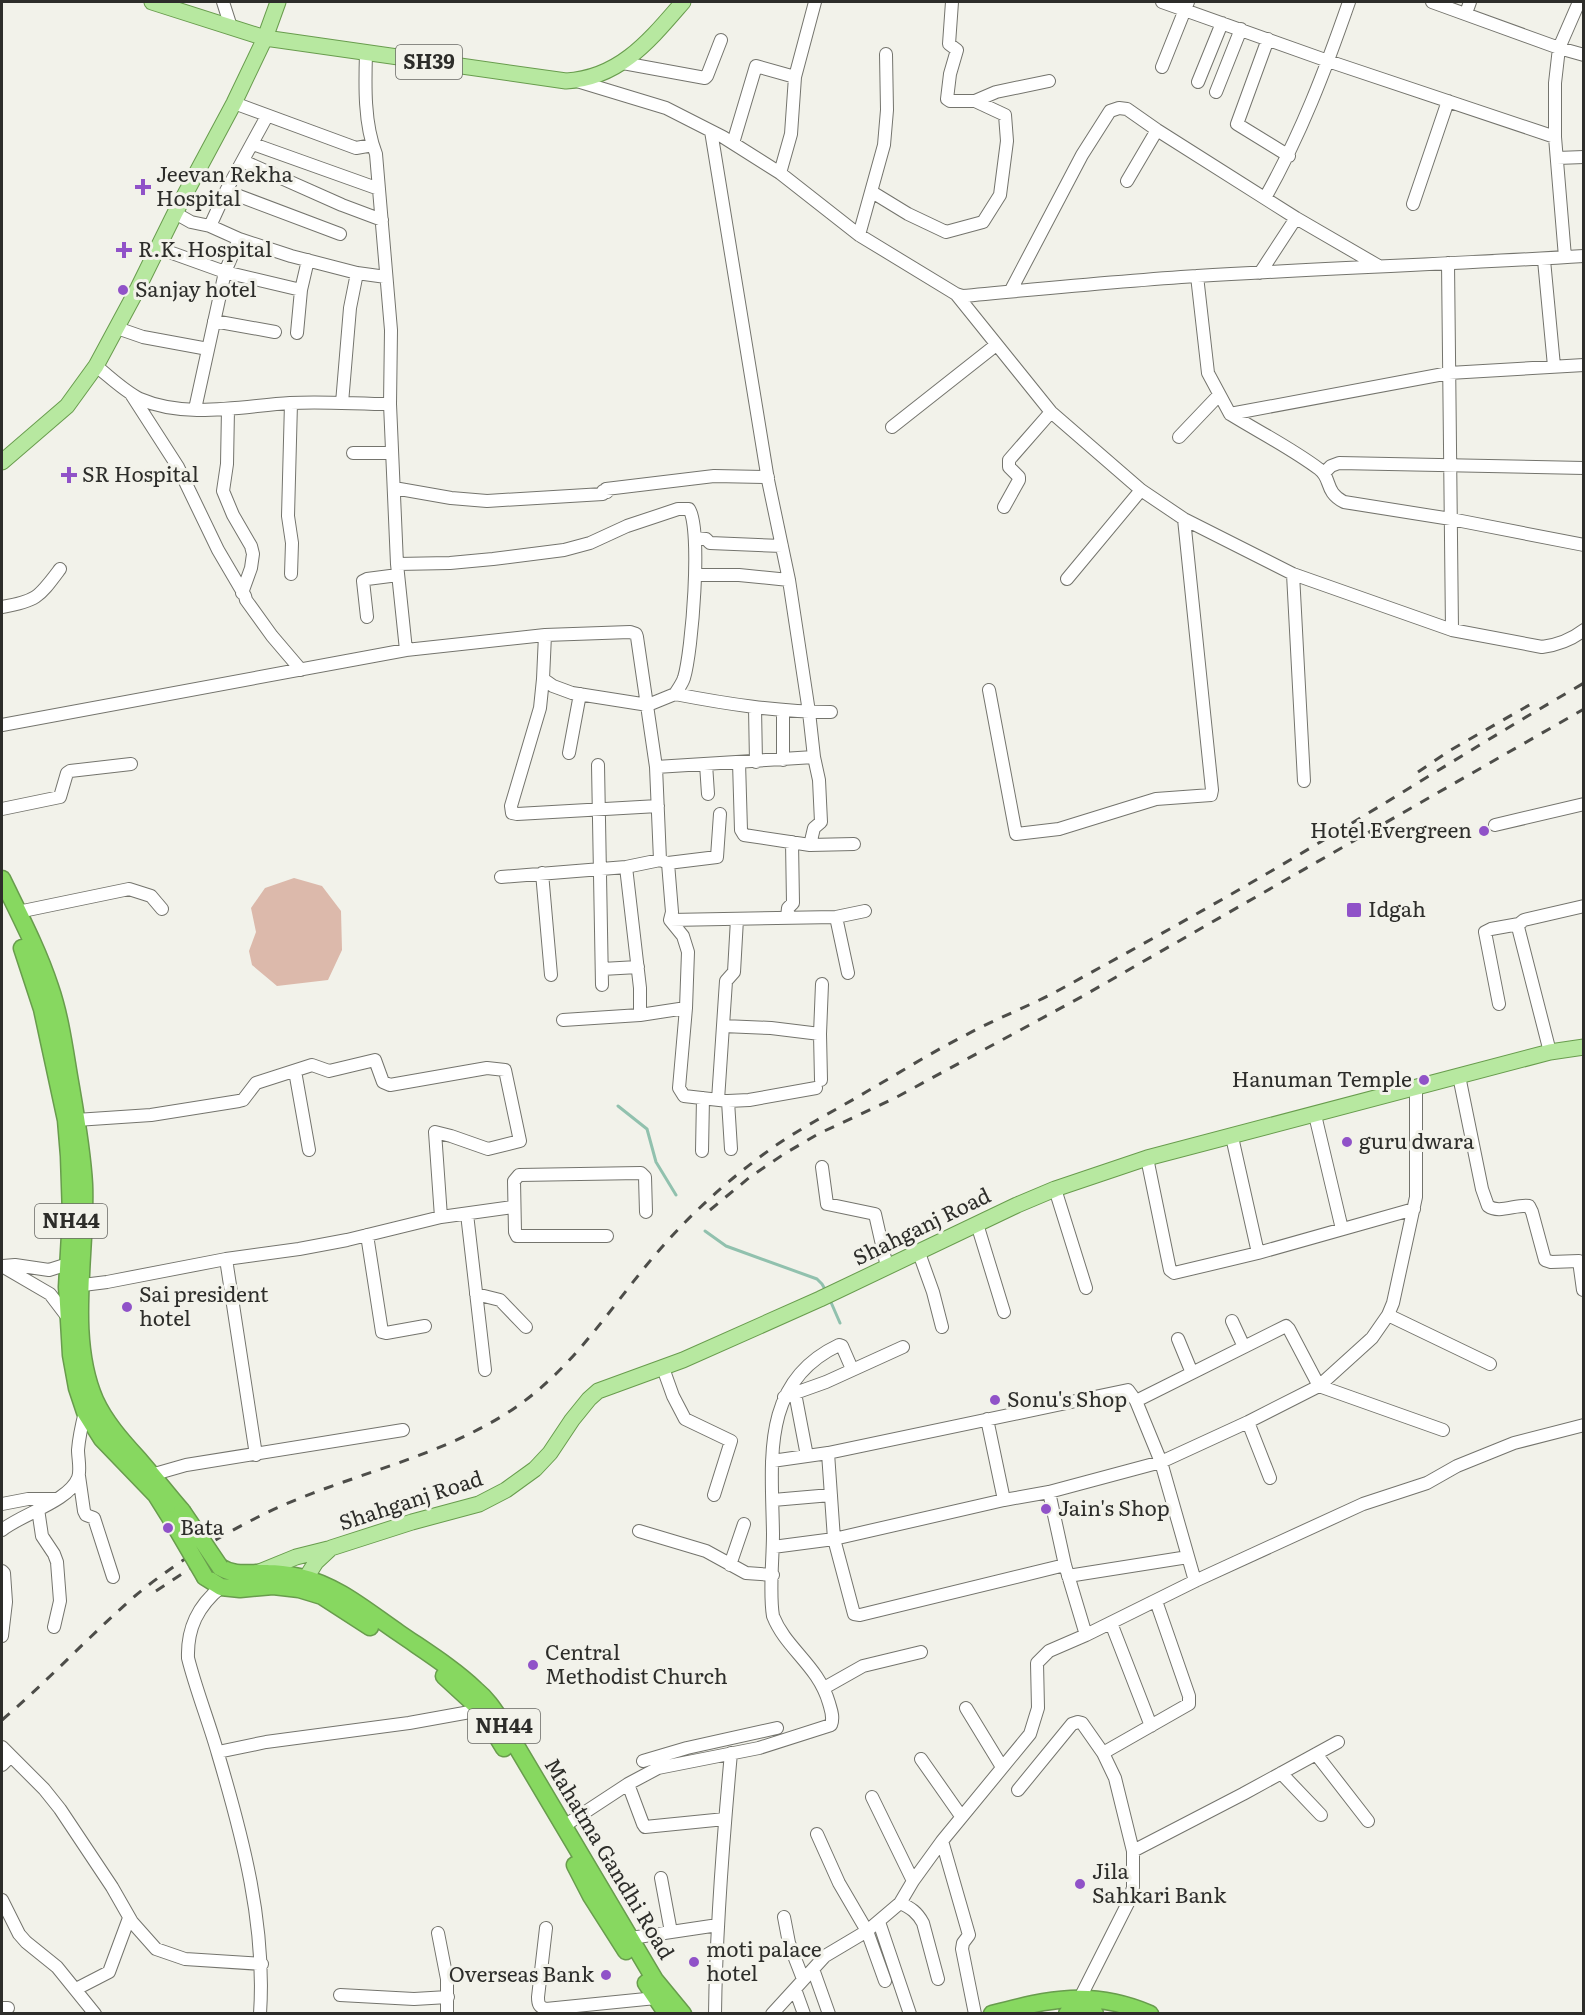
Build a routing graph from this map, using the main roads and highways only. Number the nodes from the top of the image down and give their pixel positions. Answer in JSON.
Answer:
{"nodes":[{"id":1,"x":152,"y":2,"type":"edge"},
{"id":2,"x":278,"y":2,"type":"edge"},
{"id":3,"x":683,"y":2,"type":"edge"},
{"id":4,"x":265,"y":38,"type":"junction"},
{"id":5,"x":2,"y":462,"type":"edge"},
{"id":6,"x":2,"y":879,"type":"edge"},
{"id":7,"x":2,"y":900,"type":"edge"},
{"id":8,"x":1584,"y":1047,"type":"edge"},
{"id":9,"x":74,"y":1286,"type":"junction"},
{"id":10,"x":176,"y":1515,"type":"junction"},
{"id":11,"x":331,"y":1548,"type":"junction"},
{"id":12,"x":256,"y":1573,"type":"junction"},
{"id":13,"x":302,"y":1583,"type":"junction"},
{"id":14,"x":329,"y":1587,"type":"junction"},
{"id":15,"x":667,"y":2013,"type":"edge"},
{"id":16,"x":683,"y":2013,"type":"edge"},
{"id":17,"x":992,"y":2013,"type":"edge"},
{"id":18,"x":1067,"y":2013,"type":"edge"},
{"id":19,"x":1095,"y":2013,"type":"edge"},
{"id":20,"x":1150,"y":2013,"type":"edge"}],
"edges":[{"from":1,"to":4,"type":"main road","number":"SH39"},
{"from":2,"to":4,"type":"main road"},
{"from":3,"to":4,"type":"main road","number":"SH39"},
{"from":4,"to":5,"type":"main road"},
{"from":6,"to":9,"type":"highway","name":"Mahatma Gandhi Road","number":"NH44"},
{"from":7,"to":9,"type":"highway","name":"Mahatma Gandhi Road","number":"NH44"},
{"from":8,"to":11,"type":"main road","name":"Shahganj Road"},
{"from":9,"to":10,"type":"highway","name":"Mahatma Gandhi Road","number":"NH44"},
{"from":9,"to":10,"type":"highway","name":"Mahatma Gandhi Road","number":"NH44"},
{"from":10,"to":12,"type":"highway","name":"Mahatma Gandhi Road","number":"NH44","bridge":true},
{"from":10,"to":13,"type":"highway","name":"Mahatma Gandhi Road","number":"NH44","bridge":true},
{"from":11,"to":12,"type":"main road","name":"Shahganj Road"},
{"from":11,"to":13,"type":"main road","name":"Shahganj Road"},
{"from":11,"to":14,"type":"main road","name":"Shahganj Road"},
{"from":12,"to":13,"type":"highway","name":"Mahatma Gandhi Road","number":"NH44"},
{"from":13,"to":14,"type":"highway","name":"Mahatma Gandhi Road","number":"NH44"},
{"from":13,"to":15,"type":"highway","name":"Mahatma Gandhi Road","number":"NH44"},
{"from":14,"to":16,"type":"highway","name":"Mahatma Gandhi Road","number":"NH44"},
{"from":17,"to":20,"type":"highway"},
{"from":18,"to":19,"type":"highway"}]}
